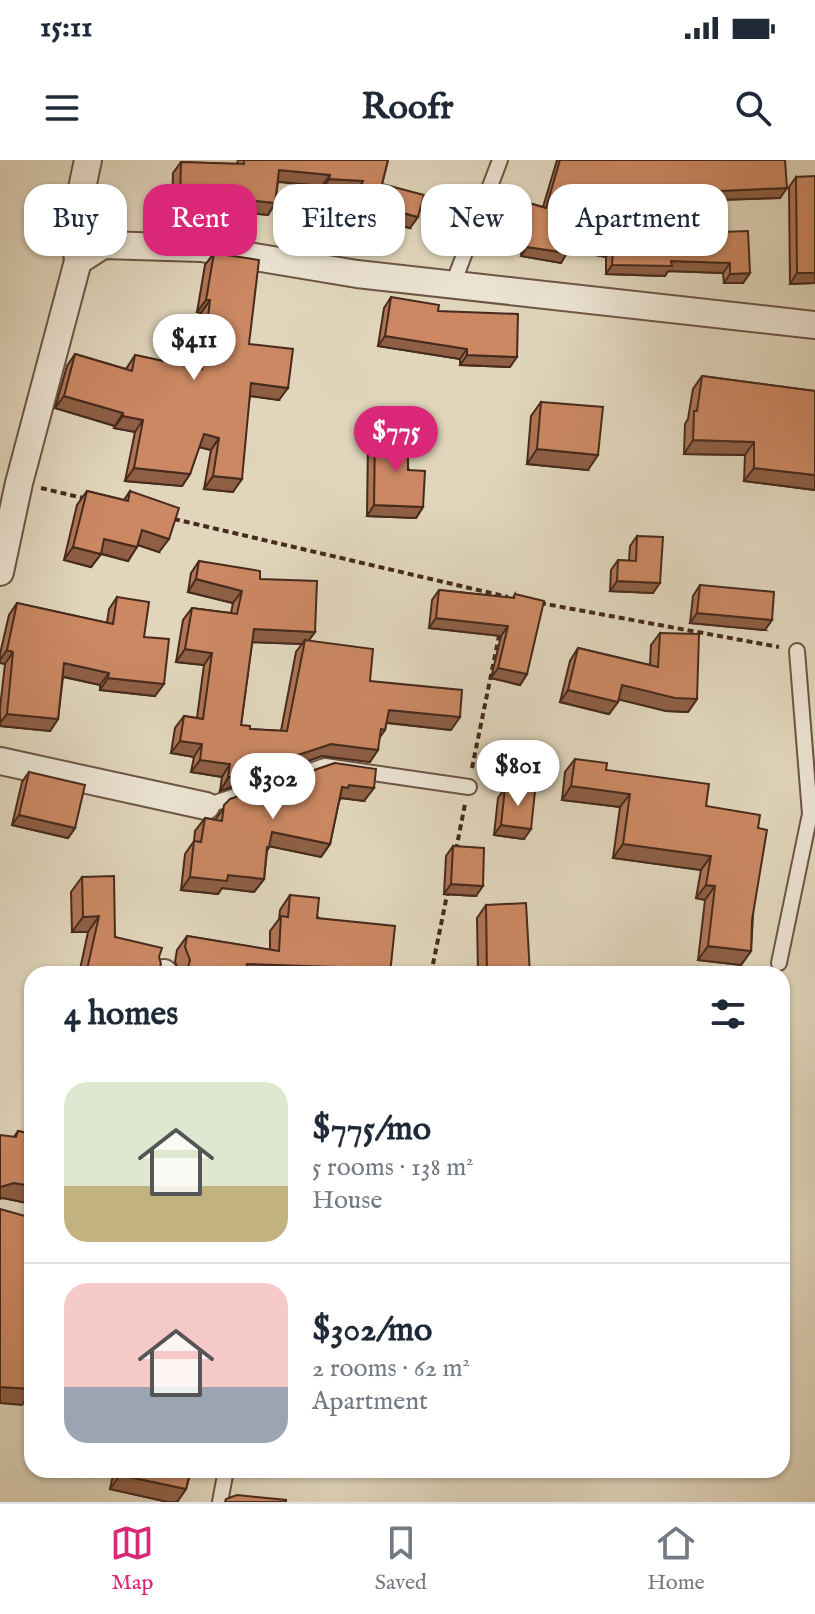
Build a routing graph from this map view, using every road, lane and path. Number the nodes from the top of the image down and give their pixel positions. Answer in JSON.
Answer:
{"nodes":[{"id":1,"x":88,"y":160,"type":"edge"},
{"id":2,"x":500,"y":160,"type":"edge"},
{"id":3,"x":78,"y":261,"type":"junction"},
{"id":4,"x":453,"y":284,"type":"junction"},
{"id":5,"x":815,"y":325,"type":"edge"},
{"id":6,"x":19,"y":483,"type":"junction"},
{"id":7,"x":96,"y":501,"type":"edge"},
{"id":8,"x":172,"y":519,"type":"edge"},
{"id":9,"x":0,"y":572,"type":"edge"},
{"id":10,"x":522,"y":600,"type":"edge"},
{"id":11,"x":537,"y":603,"type":"edge"},
{"id":12,"x":797,"y":651,"type":"joint"},
{"id":13,"x":0,"y":761,"type":"edge"},
{"id":14,"x":469,"y":787,"type":"dead end"},
{"id":15,"x":206,"y":806,"type":"joint"},
{"id":16,"x":779,"y":963,"type":"dead end"},
{"id":17,"x":224,"y":1478,"type":"edge"},
{"id":18,"x":220,"y":1502,"type":"edge"}],
"edges":[{"from":1,"to":3,"type":"street"},
{"from":2,"to":4,"type":"lane"},
{"from":3,"to":4,"type":"street"},
{"from":3,"to":6,"type":"street"},
{"from":4,"to":5,"type":"street"},
{"from":6,"to":7,"type":"path"},
{"from":6,"to":9,"type":"street"},
{"from":8,"to":10,"type":"path"},
{"from":11,"to":12,"type":"path"},
{"from":12,"to":16,"type":"lane"},
{"from":13,"to":15,"type":"street"},
{"from":14,"to":15,"type":"lane"},
{"from":17,"to":18,"type":"lane"}]}
